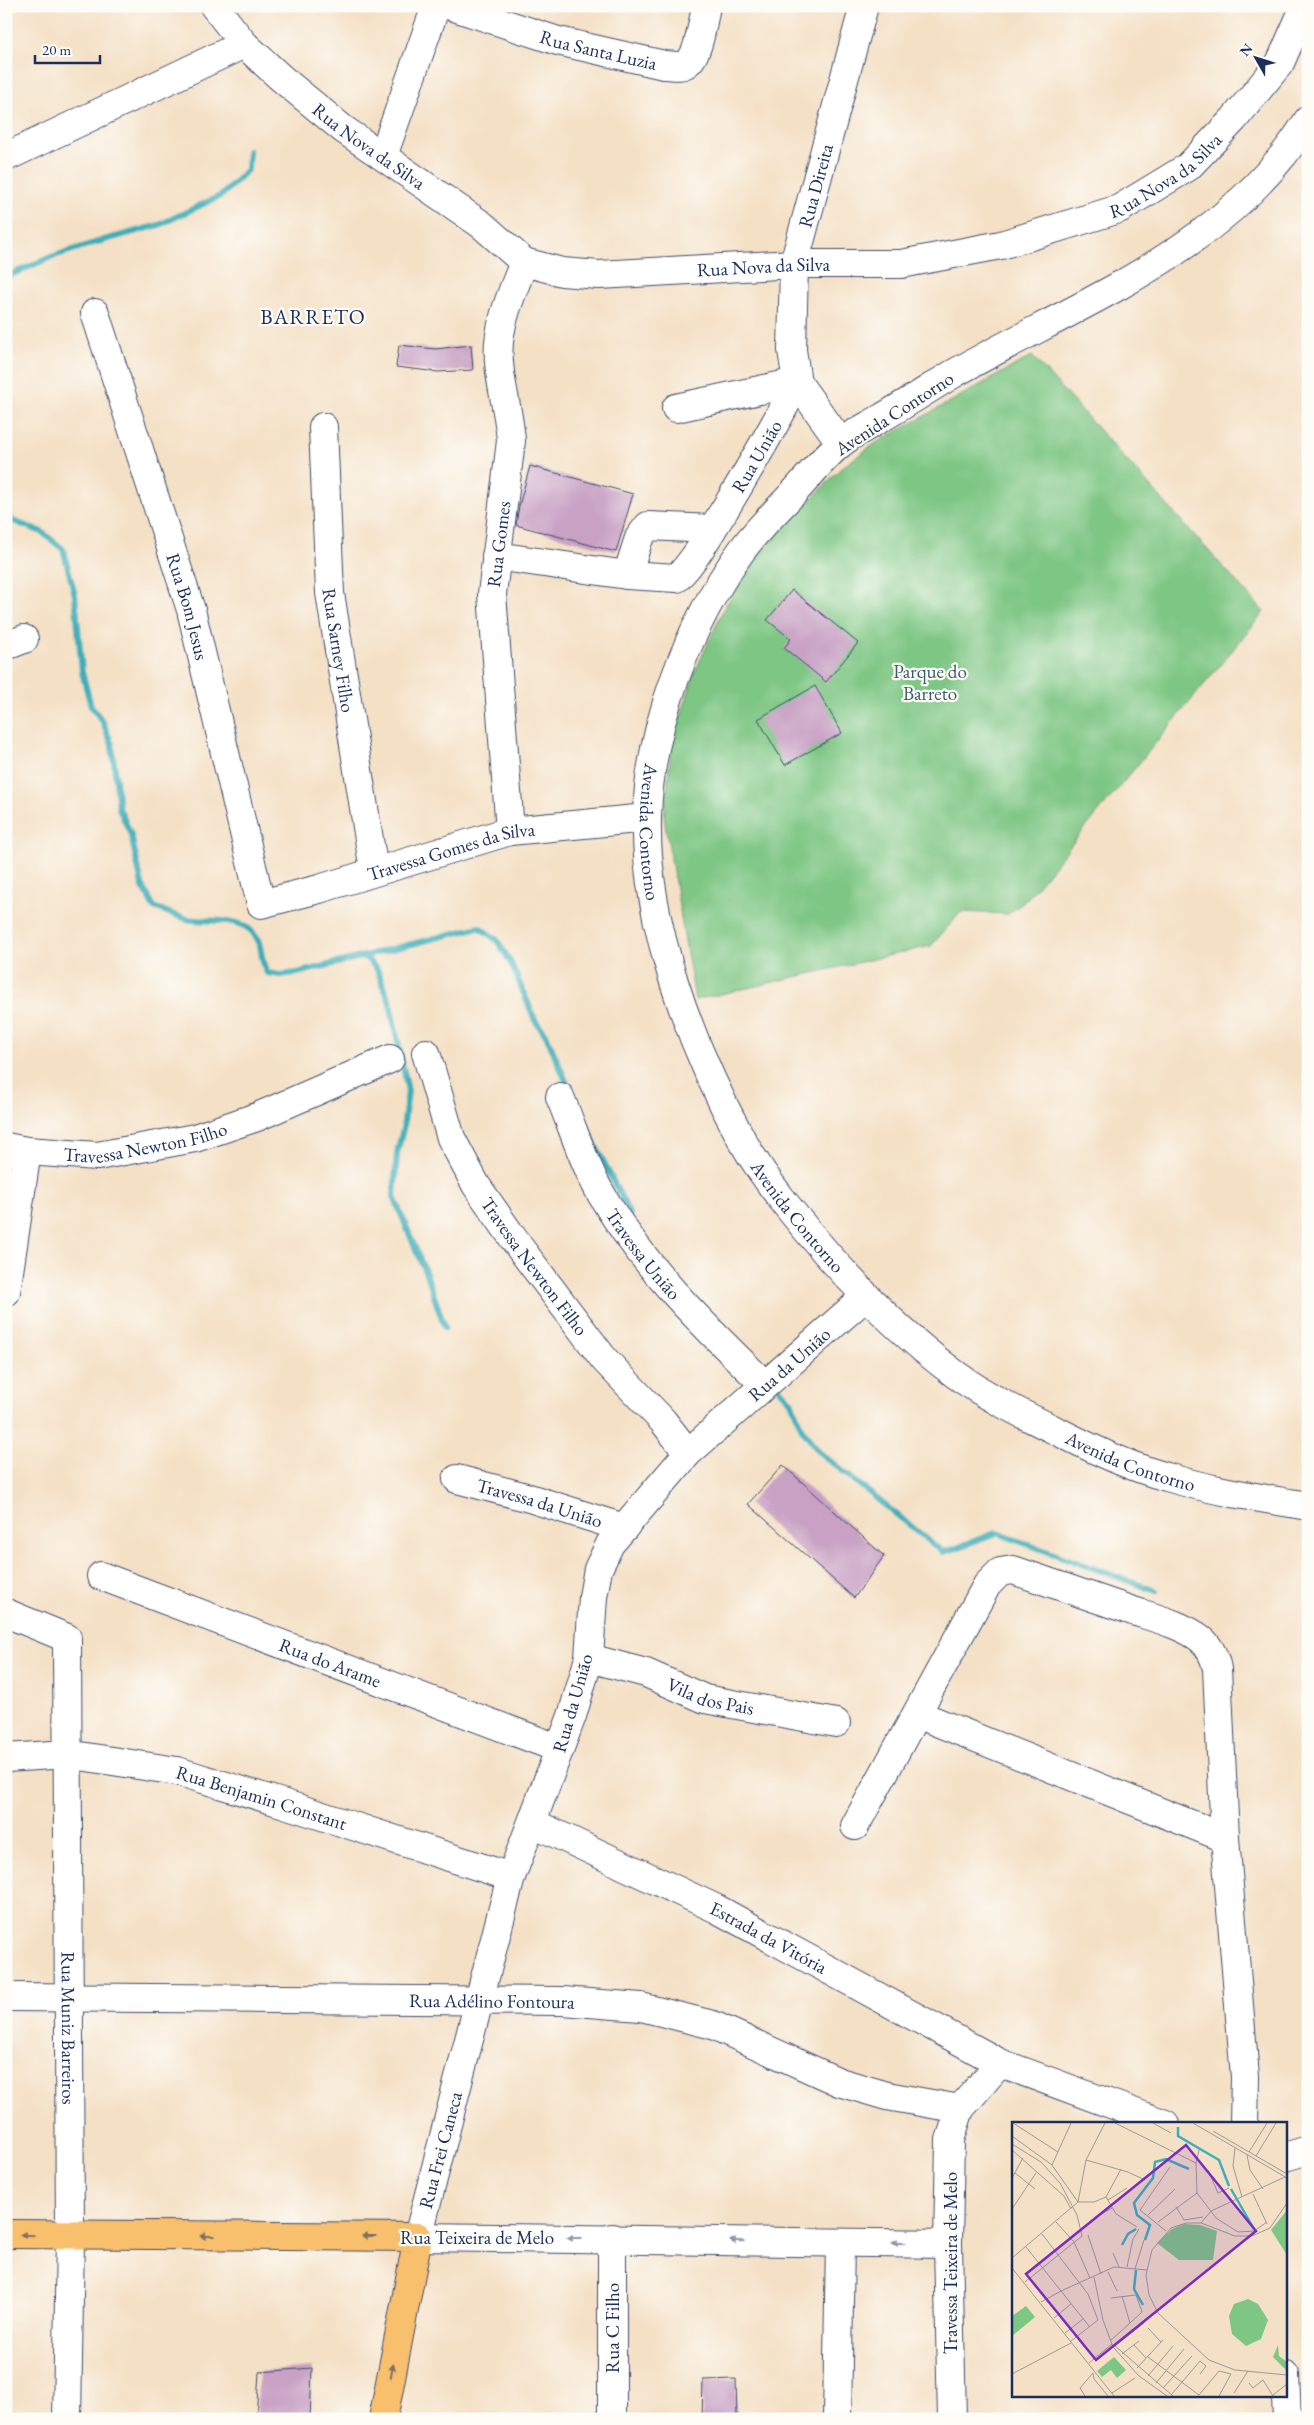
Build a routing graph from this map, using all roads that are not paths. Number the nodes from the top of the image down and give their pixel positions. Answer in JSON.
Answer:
{"nodes":[{"id":1,"x":214,"y":6,"type":"edge"},
{"id":2,"x":436,"y":6,"type":"edge"},
{"id":3,"x":451,"y":6,"type":"edge"},
{"id":4,"x":706,"y":6,"type":"edge"},
{"id":5,"x":864,"y":6,"type":"edge"},
{"id":6,"x":1304,"y":6,"type":"edge"},
{"id":7,"x":244,"y":44,"type":"junction"},
{"id":8,"x":1308,"y":120,"type":"edge"},
{"id":9,"x":383,"y":156,"type":"junction"},
{"id":10,"x":6,"y":158,"type":"edge"},
{"id":11,"x":524,"y":262,"type":"junction"},
{"id":12,"x":794,"y":264,"type":"junction"},
{"id":13,"x":95,"y":313,"type":"dead end"},
{"id":14,"x":797,"y":382,"type":"junction"},
{"id":15,"x":676,"y":408,"type":"dead end"},
{"id":16,"x":323,"y":427,"type":"dead end"},
{"id":17,"x":841,"y":443,"type":"junction"},
{"id":18,"x":712,"y":529,"type":"junction"},
{"id":19,"x":496,"y":556,"type":"junction"},
{"id":20,"x":627,"y":575,"type":"junction"},
{"id":21,"x":647,"y":818,"type":"junction"},
{"id":22,"x":510,"y":832,"type":"junction"},
{"id":23,"x":374,"y":871,"type":"junction"},
{"id":24,"x":261,"y":904,"type":"joint"},
{"id":25,"x":426,"y":1053,"type":"dead end"},
{"id":26,"x":390,"y":1059,"type":"dead end"},
{"id":27,"x":560,"y":1097,"type":"dead end"},
{"id":28,"x":16,"y":1149,"type":"edge"},
{"id":29,"x":6,"y":1292,"type":"edge"},
{"id":30,"x":865,"y":1297,"type":"junction"},
{"id":31,"x":771,"y":1380,"type":"junction"},
{"id":32,"x":688,"y":1453,"type":"junction"},
{"id":33,"x":456,"y":1479,"type":"dead end"},
{"id":34,"x":1308,"y":1506,"type":"edge"},
{"id":35,"x":624,"y":1528,"type":"junction"},
{"id":36,"x":101,"y":1576,"type":"dead end"},
{"id":37,"x":6,"y":1613,"type":"edge"},
{"id":38,"x":588,"y":1658,"type":"junction"},
{"id":39,"x":917,"y":1714,"type":"junction"},
{"id":40,"x":836,"y":1724,"type":"dead end"},
{"id":41,"x":560,"y":1749,"type":"junction"},
{"id":42,"x":68,"y":1754,"type":"junction"},
{"id":43,"x":6,"y":1758,"type":"edge"},
{"id":44,"x":533,"y":1823,"type":"junction"},
{"id":45,"x":855,"y":1826,"type":"dead end"},
{"id":46,"x":1226,"y":1838,"type":"junction"},
{"id":47,"x":511,"y":1878,"type":"junction"},
{"id":48,"x":6,"y":1996,"type":"edge"},
{"id":49,"x":68,"y":1998,"type":"junction"},
{"id":50,"x":480,"y":2000,"type":"junction"},
{"id":51,"x":1000,"y":2063,"type":"junction"},
{"id":52,"x":960,"y":2109,"type":"junction"},
{"id":53,"x":1160,"y":2122,"type":"edge"},
{"id":54,"x":1244,"y":2122,"type":"edge"},
{"id":55,"x":1308,"y":2150,"type":"edge"},
{"id":56,"x":1286,"y":2158,"type":"edge"},
{"id":57,"x":1286,"y":2162,"type":"edge"},
{"id":58,"x":1308,"y":2169,"type":"edge"},
{"id":59,"x":6,"y":2234,"type":"edge"},
{"id":60,"x":70,"y":2236,"type":"junction"},
{"id":61,"x":418,"y":2236,"type":"junction"},
{"id":62,"x":612,"y":2238,"type":"junction"},
{"id":63,"x":840,"y":2243,"type":"junction"},
{"id":64,"x":948,"y":2244,"type":"junction"},
{"id":65,"x":1286,"y":2397,"type":"edge"},
{"id":66,"x":67,"y":2419,"type":"edge"},
{"id":67,"x":383,"y":2419,"type":"edge"},
{"id":68,"x":612,"y":2419,"type":"edge"},
{"id":69,"x":837,"y":2419,"type":"edge"},
{"id":70,"x":952,"y":2419,"type":"edge"},
{"id":71,"x":1287,"y":2419,"type":"edge"}],
"edges":[{"from":1,"to":7,"type":"street","name":"Rua Nova da Silva"},
{"from":2,"to":9,"type":"street"},
{"from":3,"to":4,"type":"street","name":"Rua Santa Luzia"},
{"from":5,"to":12,"type":"street","name":"Rua Direita"},
{"from":6,"to":12,"type":"street","name":"Rua Nova da Silva"},
{"from":7,"to":9,"type":"street","name":"Rua Nova da Silva"},
{"from":7,"to":10,"type":"street"},
{"from":8,"to":17,"type":"street","name":"Avenida Contorno"},
{"from":9,"to":11,"type":"street","name":"Rua Nova da Silva"},
{"from":11,"to":12,"type":"street","name":"Rua Nova da Silva"},
{"from":11,"to":19,"type":"street","name":"Rua Gomes"},
{"from":12,"to":14,"type":"street","name":"Rua Direita"},
{"from":13,"to":24,"type":"street","name":"Rua Bom Jesus"},
{"from":14,"to":15,"type":"street"},
{"from":14,"to":17,"type":"street","name":"Rua Direita"},
{"from":14,"to":18,"type":"street","name":"Rua União"},
{"from":16,"to":23,"type":"street","name":"Rua Sarney Filho"},
{"from":17,"to":21,"type":"street","name":"Avenida Contorno"},
{"from":18,"to":20,"type":"street","name":"Rua União"},
{"from":18,"to":20,"type":"street"},
{"from":19,"to":20,"type":"street","name":"Rua União"},
{"from":19,"to":22,"type":"street","name":"Rua Gomes"},
{"from":21,"to":22,"type":"street","name":"Travessa Gomes da Silva"},
{"from":21,"to":30,"type":"street","name":"Avenida Contorno"},
{"from":22,"to":23,"type":"street","name":"Travessa Gomes da Silva"},
{"from":23,"to":24,"type":"street","name":"Travessa Gomes da Silva"},
{"from":25,"to":32,"type":"street","name":"Travessa Newton Filho"},
{"from":26,"to":28,"type":"street","name":"Travessa Newton Filho"},
{"from":27,"to":31,"type":"street","name":"Travessa União"},
{"from":28,"to":29,"type":"street"},
{"from":30,"to":31,"type":"street","name":"Rua da União"},
{"from":30,"to":34,"type":"street","name":"Avenida Contorno"},
{"from":31,"to":32,"type":"street","name":"Rua da União"},
{"from":32,"to":35,"type":"street","name":"Rua da União"},
{"from":33,"to":35,"type":"street","name":"Travessa da União"},
{"from":35,"to":38,"type":"street","name":"Rua da União"},
{"from":36,"to":41,"type":"street","name":"Rua do Arame"},
{"from":37,"to":42,"type":"street","name":"Rua Muniz Barreiros"},
{"from":38,"to":40,"type":"street","name":"Vila dos Pais"},
{"from":38,"to":41,"type":"street","name":"Rua da União"},
{"from":39,"to":45,"type":"street"},
{"from":39,"to":46,"type":"street"},
{"from":39,"to":46,"type":"street"},
{"from":41,"to":44,"type":"street","name":"Rua da União"},
{"from":42,"to":43,"type":"street","name":"Rua Benjamin Constant"},
{"from":42,"to":47,"type":"street","name":"Rua Benjamin Constant"},
{"from":42,"to":49,"type":"street","name":"Rua Muniz Barreiros"},
{"from":44,"to":47,"type":"street","name":"Rua da União"},
{"from":44,"to":51,"type":"street","name":"Estrada da Vitória"},
{"from":46,"to":54,"type":"street"},
{"from":47,"to":50,"type":"street","name":"Rua da União"},
{"from":48,"to":49,"type":"street","name":"Rua Adélino Fontoura"},
{"from":49,"to":50,"type":"street","name":"Rua Adélino Fontoura"},
{"from":49,"to":60,"type":"street","name":"Rua Muniz Barreiros"},
{"from":50,"to":52,"type":"street","name":"Rua Adélino Fontoura"},
{"from":50,"to":61,"type":"street","name":"Rua Frei Caneca"},
{"from":51,"to":52,"type":"street"},
{"from":51,"to":53,"type":"street","name":"Estrada da Vitória"},
{"from":52,"to":64,"type":"street","name":"Travessa Teixeira de Melo"},
{"from":55,"to":56,"type":"street"},
{"from":57,"to":58,"type":"street"},
{"from":60,"to":59,"type":"main road","name":"Rua Teixeira de Melo","one_way":true},
{"from":61,"to":60,"type":"main road","name":"Rua Teixeira de Melo","one_way":true},
{"from":60,"to":66,"type":"street","name":"Rua Muniz Barreiros"},
{"from":62,"to":61,"type":"street","name":"Rua Teixeira de Melo","one_way":true},
{"from":67,"to":61,"type":"main road","name":"Rua Frei Caneca","one_way":true},
{"from":63,"to":62,"type":"street","name":"Rua Teixeira de Melo","one_way":true},
{"from":62,"to":68,"type":"street","name":"Rua C Filho"},
{"from":64,"to":63,"type":"street","name":"Rua Teixeira de Melo","one_way":true},
{"from":63,"to":69,"type":"street"},
{"from":64,"to":70,"type":"street","name":"Travessa Teixeira de Melo"},
{"from":65,"to":71,"type":"street"}]}
